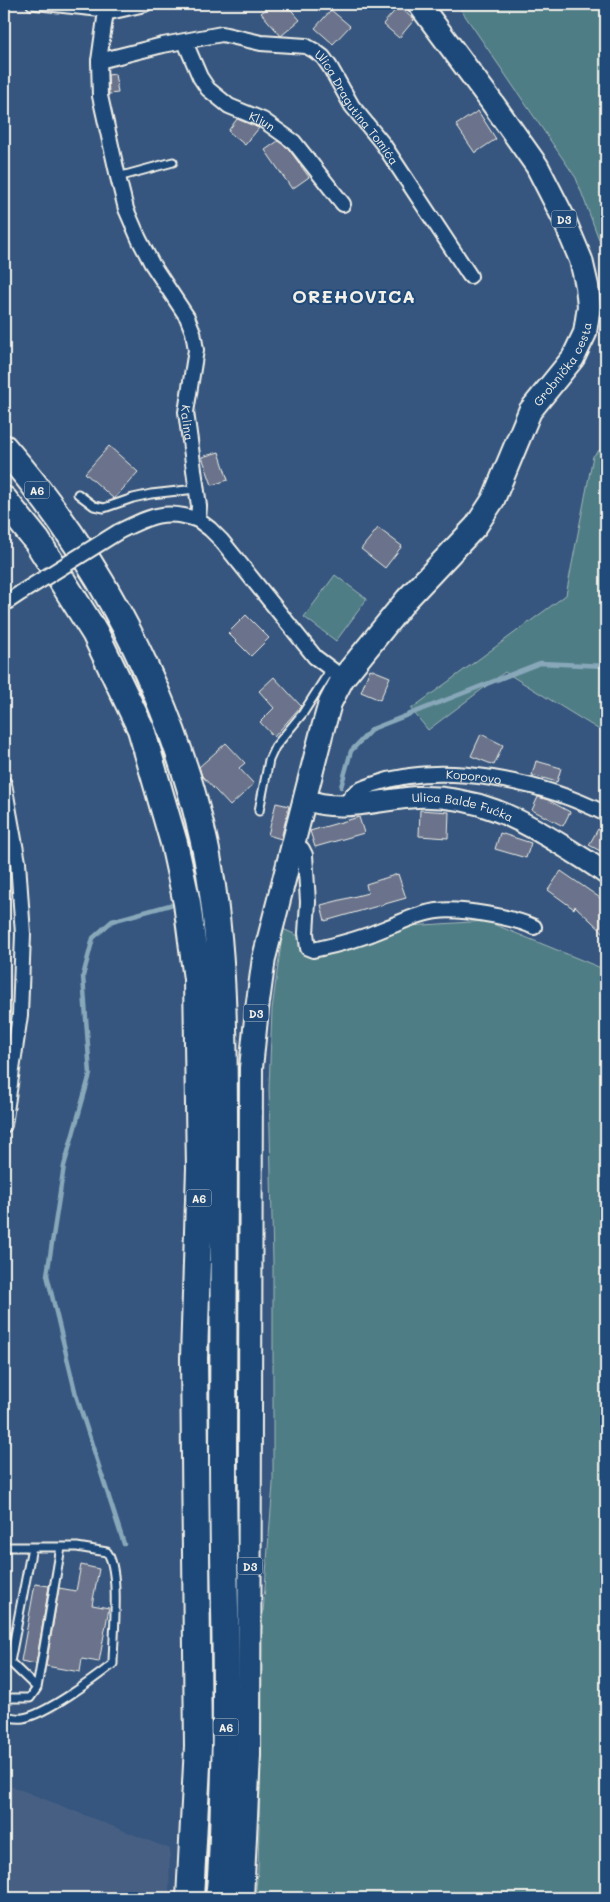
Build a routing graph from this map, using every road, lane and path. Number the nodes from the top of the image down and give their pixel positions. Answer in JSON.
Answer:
{"nodes":[{"id":1,"x":144,"y":4,"type":"edge"},
{"id":2,"x":419,"y":4,"type":"edge"},
{"id":3,"x":31,"y":5,"type":"dead end"},
{"id":4,"x":106,"y":8,"type":"edge"},
{"id":5,"x":184,"y":42,"type":"junction"},
{"id":6,"x":99,"y":62,"type":"junction"},
{"id":7,"x":173,"y":162,"type":"dead end"},
{"id":8,"x":118,"y":177,"type":"junction"},
{"id":9,"x":343,"y":204,"type":"dead end"},
{"id":10,"x":470,"y":276,"type":"dead end"},
{"id":11,"x":4,"y":448,"type":"edge"},
{"id":12,"x":196,"y":489,"type":"junction"},
{"id":13,"x":78,"y":494,"type":"dead end"},
{"id":14,"x":4,"y":500,"type":"edge"},
{"id":15,"x":198,"y":520,"type":"junction"},
{"id":16,"x":4,"y":602,"type":"edge"},
{"id":17,"x":337,"y":673,"type":"junction"},
{"id":18,"x":4,"y":784,"type":"edge"},
{"id":19,"x":304,"y":799,"type":"junction"},
{"id":20,"x":346,"y":806,"type":"junction"},
{"id":21,"x":259,"y":811,"type":"dead end"},
{"id":22,"x":606,"y":814,"type":"edge"},
{"id":23,"x":294,"y":843,"type":"junction"},
{"id":24,"x":606,"y":874,"type":"edge"},
{"id":25,"x":534,"y":927,"type":"dead end"},
{"id":26,"x":4,"y":1125,"type":"edge"},
{"id":27,"x":4,"y":1546,"type":"edge"},
{"id":28,"x":32,"y":1547,"type":"junction"},
{"id":29,"x":61,"y":1547,"type":"junction"},
{"id":30,"x":37,"y":1688,"type":"junction"},
{"id":31,"x":4,"y":1698,"type":"edge"},
{"id":32,"x":4,"y":1716,"type":"edge"},
{"id":33,"x":190,"y":1898,"type":"edge"},
{"id":34,"x":219,"y":1898,"type":"edge"},
{"id":35,"x":242,"y":1898,"type":"edge"}],
"edges":[{"from":1,"to":4,"type":"street"},
{"from":2,"to":17,"type":"main road","name":"Grobnička cesta","number":"D3"},
{"from":3,"to":4,"type":"lane"},
{"from":4,"to":6,"type":"street","name":"Kalina"},
{"from":5,"to":6,"type":"street","name":"Ulica Dragutina Tomića"},
{"from":5,"to":9,"type":"street","name":"Kljun"},
{"from":5,"to":10,"type":"street","name":"Ulica Dragutina Tomića"},
{"from":6,"to":8,"type":"street","name":"Kalina"},
{"from":7,"to":8,"type":"lane"},
{"from":8,"to":12,"type":"street","name":"Kalina"},
{"from":11,"to":34,"type":"highway","number":"A6"},
{"from":12,"to":13,"type":"lane"},
{"from":12,"to":15,"type":"street","name":"Kalina"},
{"from":14,"to":33,"type":"highway","number":"A6"},
{"from":15,"to":16,"type":"street","bridge":true},
{"from":15,"to":17,"type":"street"},
{"from":17,"to":19,"type":"main road","number":"D3"},
{"from":17,"to":21,"type":"lane"},
{"from":18,"to":26,"type":"street"},
{"from":19,"to":20,"type":"main road","name":"Ulica Balde Fućka"},
{"from":19,"to":23,"type":"main road","number":"D3"},
{"from":20,"to":22,"type":"street","name":"Koporovo"},
{"from":20,"to":24,"type":"main road","name":"Ulica Balde Fućka"},
{"from":23,"to":25,"type":"street"},
{"from":23,"to":35,"type":"main road","number":"D3"},
{"from":27,"to":28,"type":"lane"},
{"from":28,"to":29,"type":"lane"},
{"from":28,"to":30,"type":"lane"},
{"from":29,"to":30,"type":"lane"},
{"from":29,"to":32,"type":"lane"},
{"from":30,"to":31,"type":"lane"}]}
